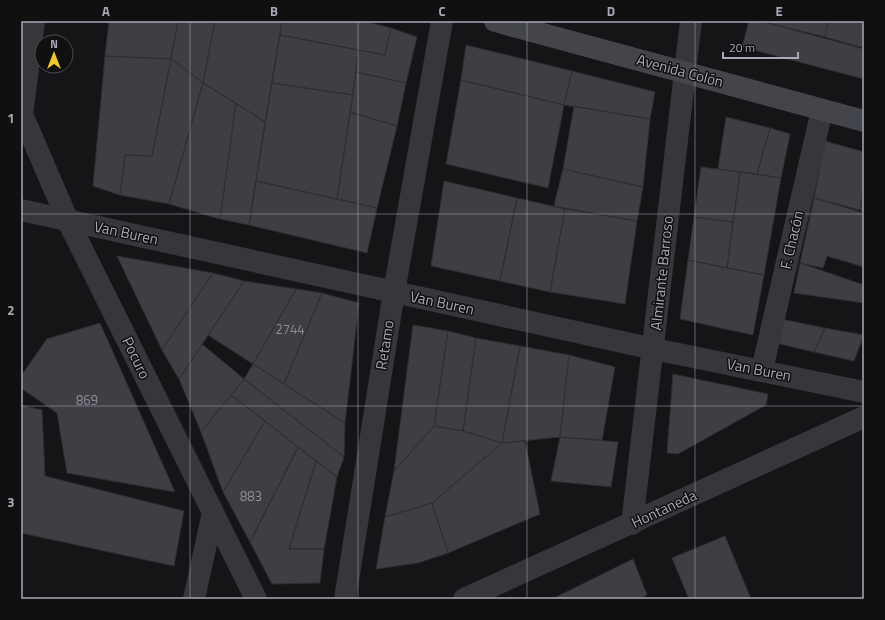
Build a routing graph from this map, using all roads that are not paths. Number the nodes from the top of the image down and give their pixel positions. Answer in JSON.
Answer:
{"nodes":[{"id":1,"x":34,"y":21,"type":"edge"},
{"id":2,"x":442,"y":21,"type":"edge"},
{"id":3,"x":495,"y":21,"type":"edge"},
{"id":4,"x":691,"y":21,"type":"edge"},
{"id":5,"x":684,"y":72,"type":"junction"},
{"id":6,"x":822,"y":110,"type":"junction"},
{"id":7,"x":22,"y":119,"type":"edge"},
{"id":8,"x":864,"y":121,"type":"edge"},
{"id":9,"x":21,"y":210,"type":"edge"},
{"id":10,"x":68,"y":221,"type":"junction"},
{"id":11,"x":394,"y":292,"type":"junction"},
{"id":12,"x":654,"y":349,"type":"junction"},
{"id":13,"x":762,"y":370,"type":"junction"},
{"id":14,"x":864,"y":392,"type":"edge"},
{"id":15,"x":864,"y":417,"type":"edge"},
{"id":16,"x":213,"y":512,"type":"junction"},
{"id":17,"x":632,"y":524,"type":"junction"},
{"id":18,"x":194,"y":599,"type":"edge"},
{"id":19,"x":256,"y":599,"type":"edge"},
{"id":20,"x":345,"y":599,"type":"edge"},
{"id":21,"x":464,"y":599,"type":"edge"}],
"edges":[{"from":1,"to":7,"type":"street"},
{"from":2,"to":11,"type":"street","name":"Retamo"},
{"from":3,"to":5,"type":"main road","name":"Avenida Colón"},
{"from":4,"to":5,"type":"street","name":"Almirante Barroso"},
{"from":5,"to":6,"type":"main road","name":"Avenida Colón"},
{"from":5,"to":12,"type":"street","name":"Almirante Barroso"},
{"from":6,"to":8,"type":"main road","name":"Avenida Colón"},
{"from":6,"to":13,"type":"street","name":"F. Chacón"},
{"from":7,"to":10,"type":"street","name":"Pocuro"},
{"from":9,"to":10,"type":"street","name":"Van Buren"},
{"from":10,"to":11,"type":"street","name":"Van Buren"},
{"from":10,"to":16,"type":"street","name":"Pocuro"},
{"from":11,"to":12,"type":"street","name":"Van Buren"},
{"from":11,"to":20,"type":"street","name":"Retamo"},
{"from":12,"to":13,"type":"street","name":"Van Buren"},
{"from":12,"to":17,"type":"street","name":"Almirante Barroso"},
{"from":13,"to":14,"type":"street","name":"Van Buren"},
{"from":15,"to":17,"type":"street","name":"Hontaneda"},
{"from":16,"to":18,"type":"street"},
{"from":16,"to":19,"type":"street","name":"Pocuro"},
{"from":17,"to":21,"type":"street","name":"Hontaneda"}]}
